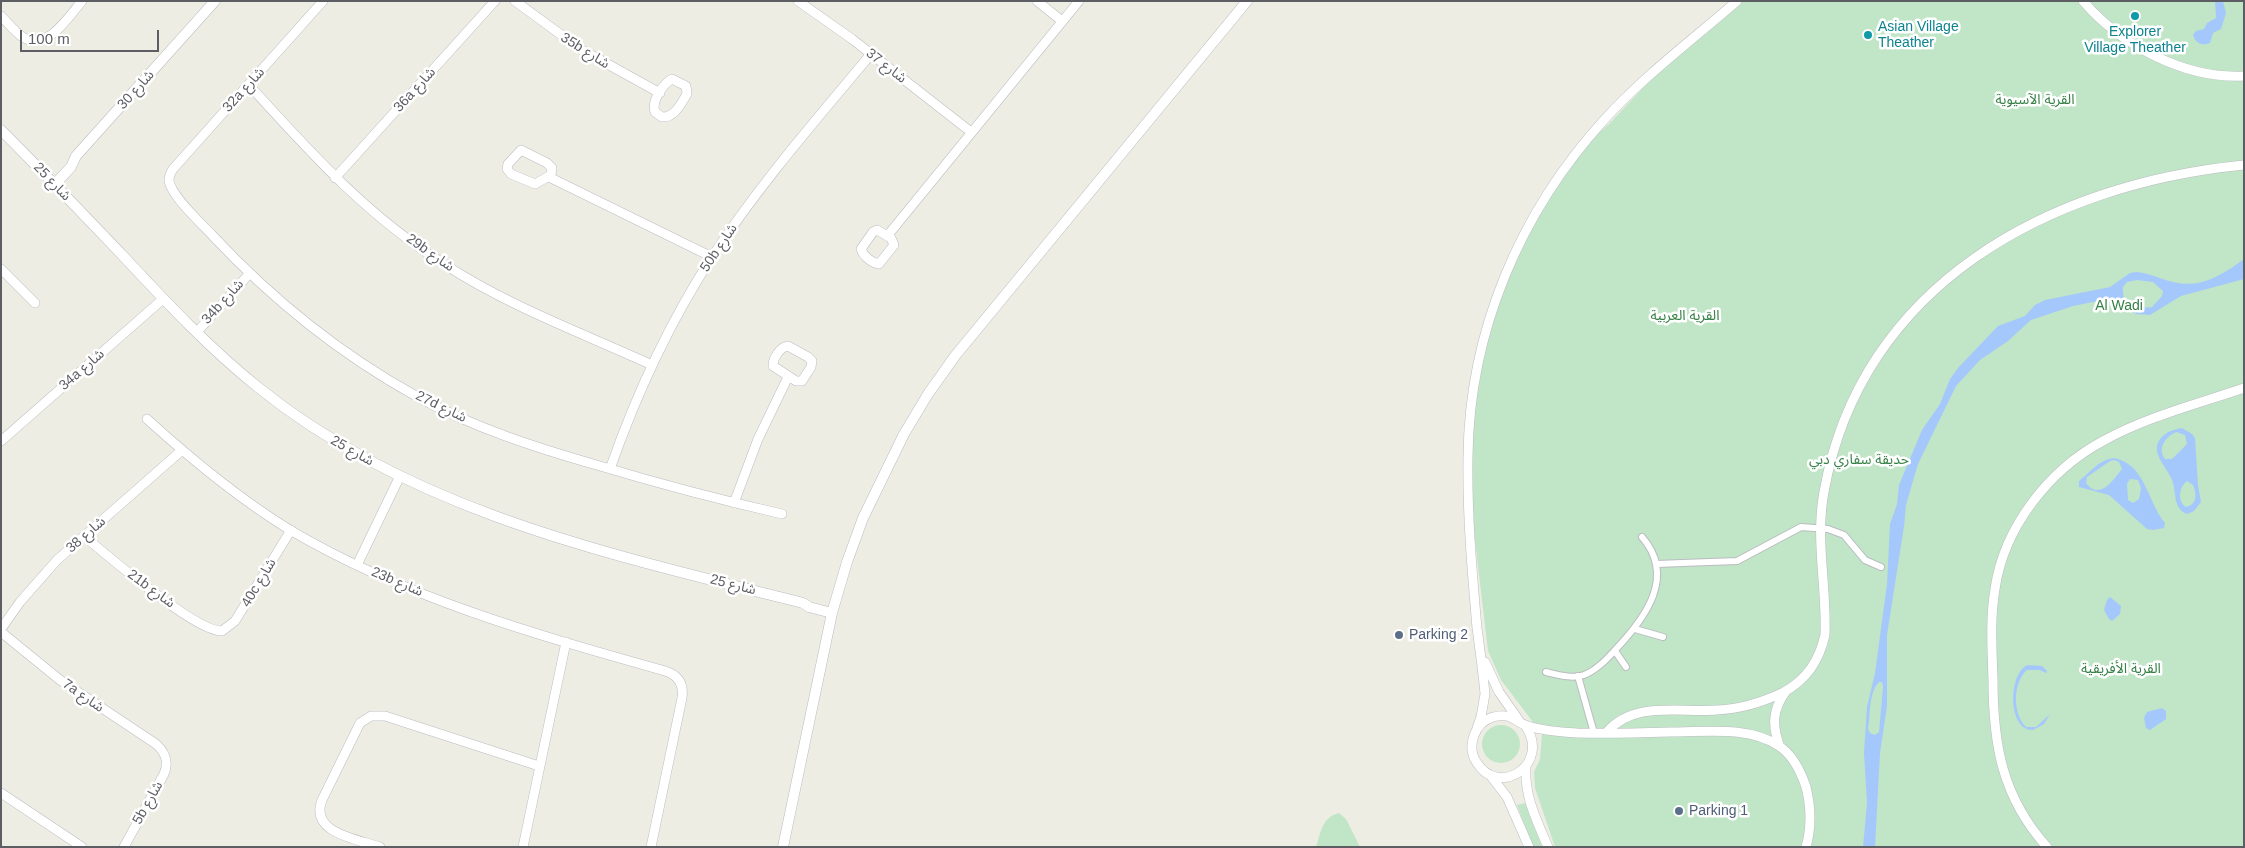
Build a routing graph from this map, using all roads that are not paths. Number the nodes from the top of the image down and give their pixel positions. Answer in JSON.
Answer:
{"nodes":[{"id":1,"x":82,"y":1,"type":"edge"},
{"id":2,"x":215,"y":1,"type":"edge"},
{"id":3,"x":323,"y":1,"type":"edge"},
{"id":4,"x":495,"y":1,"type":"edge"},
{"id":5,"x":516,"y":1,"type":"edge"},
{"id":6,"x":798,"y":1,"type":"edge"},
{"id":7,"x":1037,"y":1,"type":"edge"},
{"id":8,"x":1079,"y":1,"type":"edge"},
{"id":9,"x":1246,"y":1,"type":"edge"},
{"id":10,"x":1737,"y":1,"type":"edge"},
{"id":11,"x":2083,"y":1,"type":"edge"},
{"id":12,"x":1,"y":16,"type":"edge"},
{"id":13,"x":1062,"y":21,"type":"junction"},
{"id":14,"x":871,"y":54,"type":"junction"},
{"id":15,"x":2230,"y":76,"type":"junction"},
{"id":16,"x":2244,"y":76,"type":"edge"},
{"id":17,"x":2244,"y":80,"type":"edge"},
{"id":18,"x":249,"y":84,"type":"junction"},
{"id":19,"x":660,"y":93,"type":"dead end"},
{"id":20,"x":1,"y":130,"type":"edge"},
{"id":21,"x":972,"y":132,"type":"junction"},
{"id":22,"x":2244,"y":165,"type":"edge"},
{"id":23,"x":549,"y":177,"type":"junction"},
{"id":24,"x":335,"y":178,"type":"junction"},
{"id":25,"x":170,"y":180,"type":"joint"},
{"id":26,"x":52,"y":182,"type":"junction"},
{"id":27,"x":888,"y":235,"type":"dead end"},
{"id":28,"x":712,"y":257,"type":"junction"},
{"id":29,"x":2,"y":270,"type":"edge"},
{"id":30,"x":250,"y":273,"type":"junction"},
{"id":31,"x":163,"y":299,"type":"junction"},
{"id":32,"x":35,"y":303,"type":"dead end"},
{"id":33,"x":197,"y":332,"type":"junction"},
{"id":34,"x":652,"y":365,"type":"junction"},
{"id":35,"x":788,"y":377,"type":"junction"},
{"id":36,"x":2244,"y":388,"type":"edge"},
{"id":37,"x":146,"y":419,"type":"dead end"},
{"id":38,"x":1,"y":441,"type":"edge"},
{"id":39,"x":182,"y":451,"type":"junction"},
{"id":40,"x":610,"y":469,"type":"junction"},
{"id":41,"x":400,"y":476,"type":"junction"},
{"id":42,"x":734,"y":503,"type":"junction"},
{"id":43,"x":782,"y":514,"type":"dead end"},
{"id":44,"x":1819,"y":528,"type":"junction"},
{"id":45,"x":291,"y":530,"type":"junction"},
{"id":46,"x":85,"y":536,"type":"junction"},
{"id":47,"x":1642,"y":537,"type":"dead end"},
{"id":48,"x":1656,"y":564,"type":"junction"},
{"id":49,"x":357,"y":565,"type":"junction"},
{"id":50,"x":1880,"y":567,"type":"dead end"},
{"id":51,"x":833,"y":610,"type":"junction"},
{"id":52,"x":1635,"y":629,"type":"junction"},
{"id":53,"x":1,"y":631,"type":"edge"},
{"id":54,"x":222,"y":631,"type":"joint"},
{"id":55,"x":1663,"y":636,"type":"dead end"},
{"id":56,"x":566,"y":642,"type":"junction"},
{"id":57,"x":1615,"y":651,"type":"junction"},
{"id":58,"x":1481,"y":654,"type":"junction"},
{"id":59,"x":1626,"y":667,"type":"dead end"},
{"id":60,"x":1546,"y":672,"type":"dead end"},
{"id":61,"x":1578,"y":676,"type":"junction"},
{"id":62,"x":1788,"y":689,"type":"junction"},
{"id":63,"x":1522,"y":722,"type":"junction"},
{"id":64,"x":1477,"y":728,"type":"junction"},
{"id":65,"x":1594,"y":733,"type":"junction"},
{"id":66,"x":1606,"y":733,"type":"junction"},
{"id":67,"x":1780,"y":747,"type":"junction"},
{"id":68,"x":166,"y":758,"type":"joint"},
{"id":69,"x":540,"y":766,"type":"junction"},
{"id":70,"x":1526,"y":767,"type":"junction"},
{"id":71,"x":1490,"y":775,"type":"junction"},
{"id":72,"x":1,"y":793,"type":"edge"},
{"id":73,"x":82,"y":847,"type":"edge"},
{"id":74,"x":124,"y":847,"type":"edge"},
{"id":75,"x":380,"y":847,"type":"edge"},
{"id":76,"x":523,"y":847,"type":"edge"},
{"id":77,"x":651,"y":847,"type":"edge"},
{"id":78,"x":783,"y":847,"type":"edge"},
{"id":79,"x":1529,"y":847,"type":"edge"},
{"id":80,"x":1548,"y":847,"type":"edge"},
{"id":81,"x":1806,"y":847,"type":"edge"},
{"id":82,"x":2047,"y":847,"type":"edge"}],
"edges":[{"from":1,"to":12,"type":"street"},
{"from":2,"to":26,"type":"street","name":"شارع 30"},
{"from":3,"to":18,"type":"street","name":"32a شارع"},
{"from":4,"to":24,"type":"street","name":"36a شارع"},
{"from":5,"to":19,"type":"street","name":"35b شارع"},
{"from":6,"to":14,"type":"street","name":"شارع 37"},
{"from":7,"to":13,"type":"street"},
{"from":8,"to":13,"type":"street"},
{"from":9,"to":51,"type":"street"},
{"from":10,"to":58,"type":"street"},
{"from":11,"to":15,"type":"street"},
{"from":13,"to":21,"type":"street"},
{"from":14,"to":21,"type":"street","name":"شارع 37"},
{"from":14,"to":28,"type":"street","name":"50b شارع"},
{"from":15,"to":16,"type":"street"},
{"from":15,"to":17,"type":"street"},
{"from":18,"to":24,"type":"street","name":"29b شارع"},
{"from":18,"to":25,"type":"street","name":"32a شارع"},
{"from":20,"to":26,"type":"street","name":"شارع 25"},
{"from":21,"to":27,"type":"street"},
{"from":22,"to":44,"type":"street"},
{"from":23,"to":23,"type":"street"},
{"from":23,"to":28,"type":"street"},
{"from":24,"to":34,"type":"street","name":"29b شارع"},
{"from":25,"to":30,"type":"street","name":"27d شارع"},
{"from":26,"to":31,"type":"street","name":"شارع 25"},
{"from":28,"to":34,"type":"street","name":"50b شارع"},
{"from":29,"to":32,"type":"street"},
{"from":30,"to":33,"type":"street","name":"34b شارع"},
{"from":30,"to":40,"type":"street","name":"27d شارع"},
{"from":31,"to":33,"type":"street","name":"شارع 25"},
{"from":31,"to":38,"type":"street","name":"34a شارع"},
{"from":33,"to":41,"type":"street","name":"شارع 25"},
{"from":34,"to":40,"type":"street","name":"50b شارع"},
{"from":35,"to":35,"type":"street"},
{"from":35,"to":42,"type":"street"},
{"from":36,"to":82,"type":"street"},
{"from":37,"to":39,"type":"street","name":"23b شارع"},
{"from":39,"to":45,"type":"street","name":"23b شارع"},
{"from":39,"to":46,"type":"street","name":"شارع 38"},
{"from":40,"to":42,"type":"street","name":"27d شارع"},
{"from":41,"to":49,"type":"street"},
{"from":41,"to":51,"type":"street","name":"شارع 25"},
{"from":42,"to":43,"type":"street","name":"27d شارع"},
{"from":44,"to":48,"type":"street"},
{"from":44,"to":50,"type":"street"},
{"from":44,"to":62,"type":"street"},
{"from":45,"to":49,"type":"street","name":"23b شارع"},
{"from":45,"to":54,"type":"street","name":"40c شارع"},
{"from":46,"to":53,"type":"street","name":"شارع 38"},
{"from":46,"to":54,"type":"street","name":"21b شارع"},
{"from":47,"to":48,"type":"street"},
{"from":48,"to":52,"type":"street"},
{"from":49,"to":56,"type":"street","name":"23b شارع"},
{"from":51,"to":78,"type":"street"},
{"from":52,"to":55,"type":"street"},
{"from":52,"to":57,"type":"street"},
{"from":53,"to":68,"type":"street","name":"7a شارع"},
{"from":56,"to":69,"type":"street"},
{"from":56,"to":77,"type":"street","name":"23b شارع"},
{"from":57,"to":59,"type":"street"},
{"from":57,"to":61,"type":"street"},
{"from":58,"to":63,"type":"street"},
{"from":58,"to":64,"type":"street"},
{"from":60,"to":61,"type":"street"},
{"from":61,"to":65,"type":"street"},
{"from":62,"to":66,"type":"street"},
{"from":62,"to":67,"type":"street"},
{"from":63,"to":64,"type":"street"},
{"from":63,"to":65,"type":"street"},
{"from":63,"to":70,"type":"street"},
{"from":64,"to":71,"type":"street"},
{"from":65,"to":66,"type":"street"},
{"from":66,"to":67,"type":"street"},
{"from":67,"to":81,"type":"street"},
{"from":68,"to":74,"type":"street","name":"5b شارع"},
{"from":69,"to":75,"type":"street"},
{"from":69,"to":76,"type":"street"},
{"from":70,"to":71,"type":"street"},
{"from":70,"to":80,"type":"street"},
{"from":71,"to":79,"type":"street"},
{"from":72,"to":73,"type":"street"}]}
